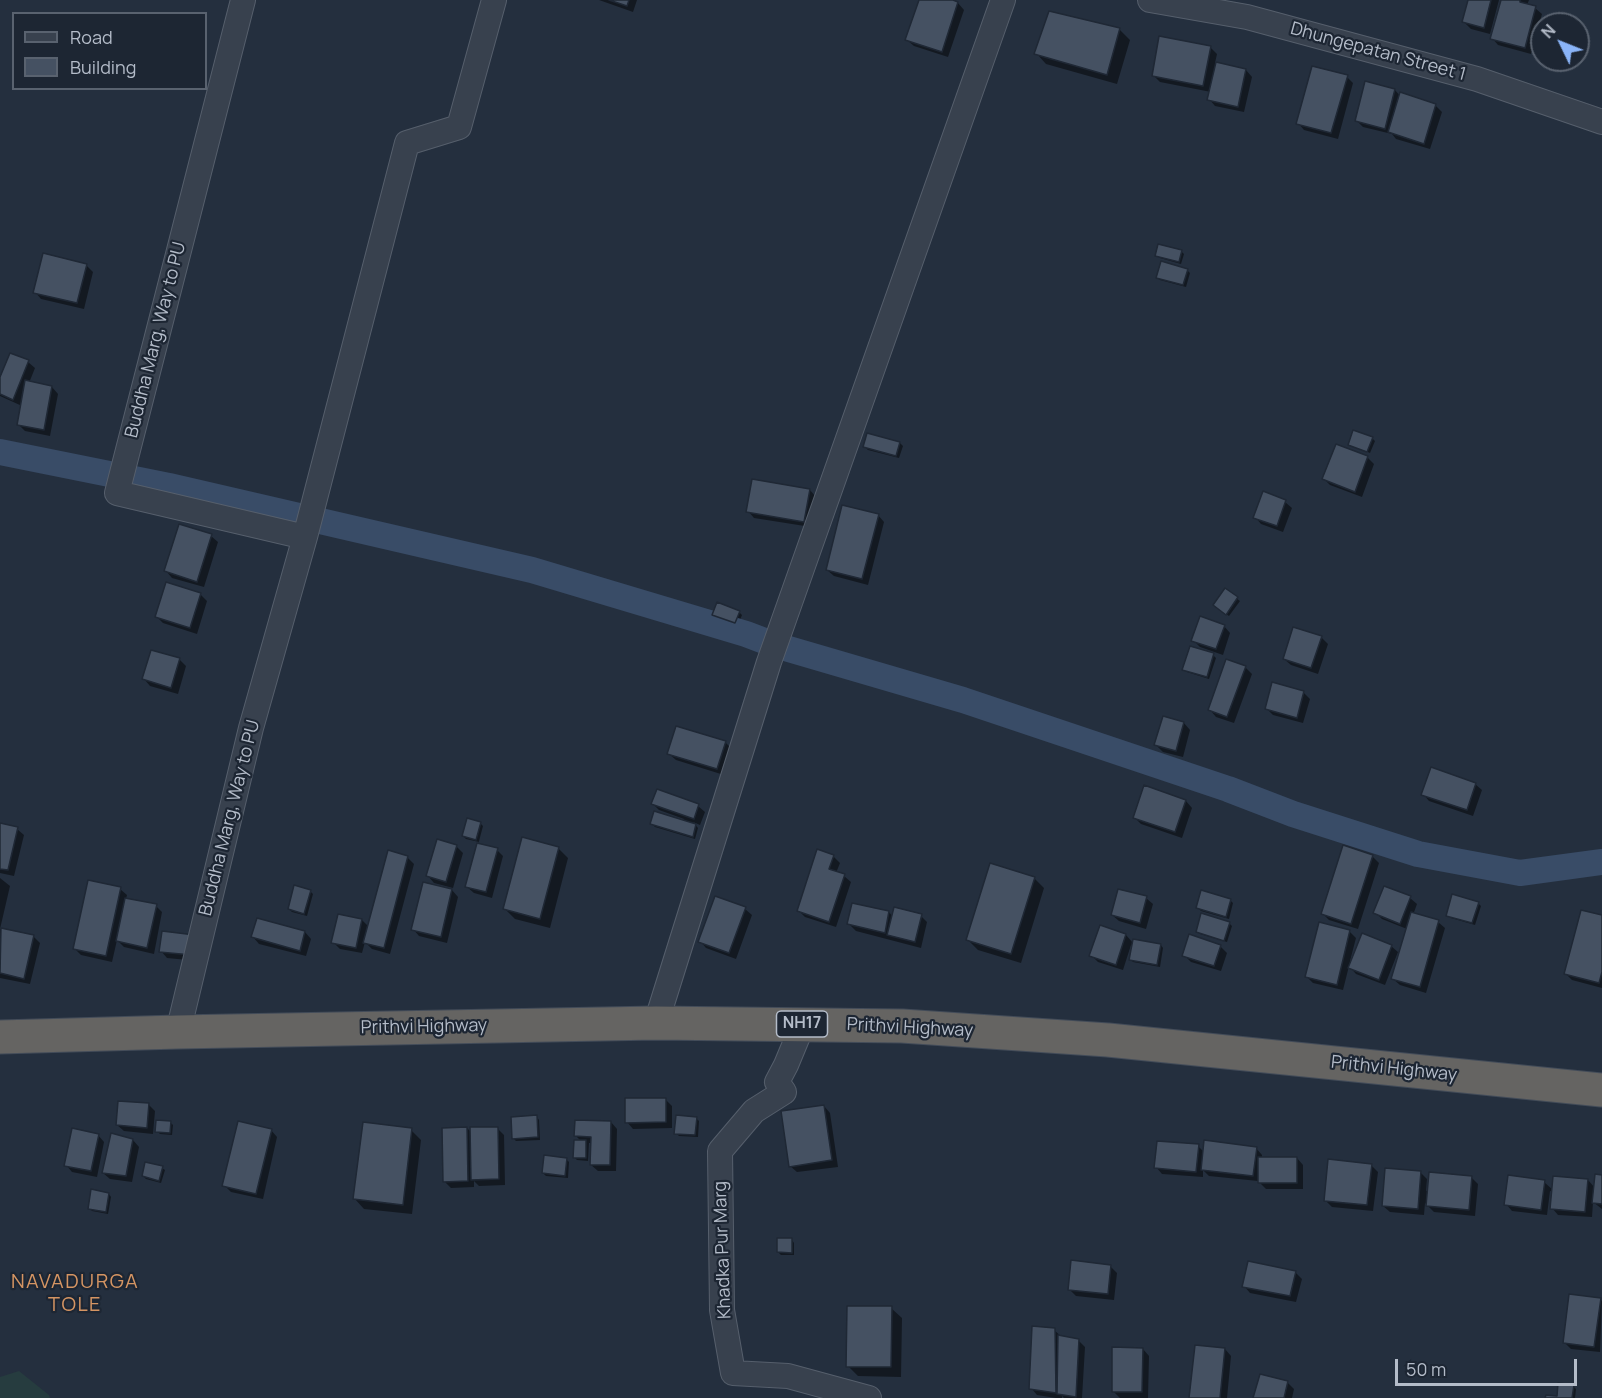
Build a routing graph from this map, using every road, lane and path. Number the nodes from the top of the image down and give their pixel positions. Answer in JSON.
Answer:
{"nodes":[{"id":1,"x":243,"y":0,"type":"edge"},
{"id":2,"x":494,"y":0,"type":"edge"},
{"id":3,"x":1003,"y":0,"type":"edge"},
{"id":4,"x":1150,"y":0,"type":"edge"},
{"id":5,"x":1602,"y":122,"type":"edge"},
{"id":6,"x":305,"y":537,"type":"junction"},
{"id":7,"x":656,"y":1023,"type":"junction"},
{"id":8,"x":803,"y":1024,"type":"junction"},
{"id":9,"x":178,"y":1032,"type":"junction"},
{"id":10,"x":0,"y":1037,"type":"edge"},
{"id":11,"x":1602,"y":1090,"type":"edge"},
{"id":12,"x":869,"y":1398,"type":"edge"}],
"edges":[{"from":1,"to":6,"type":"street","name":"Buddha Marg, Way to PU"},
{"from":2,"to":6,"type":"street","name":"Buddha Marg, Way to PU"},
{"from":3,"to":7,"type":"street"},
{"from":4,"to":5,"type":"street","name":"Dhungepatan Street 1"},
{"from":6,"to":9,"type":"street","name":"Buddha Marg, Way to PU"},
{"from":7,"to":8,"type":"highway","name":"Prithvi Highway","number":"NH17"},
{"from":7,"to":9,"type":"highway","name":"Prithvi Highway","number":"NH17"},
{"from":8,"to":11,"type":"highway","name":"Prithvi Highway","number":"NH17"},
{"from":8,"to":12,"type":"street","name":"Khadka Pur Marg"},
{"from":9,"to":10,"type":"highway","name":"Prithvi Highway","number":"NH17"}]}
